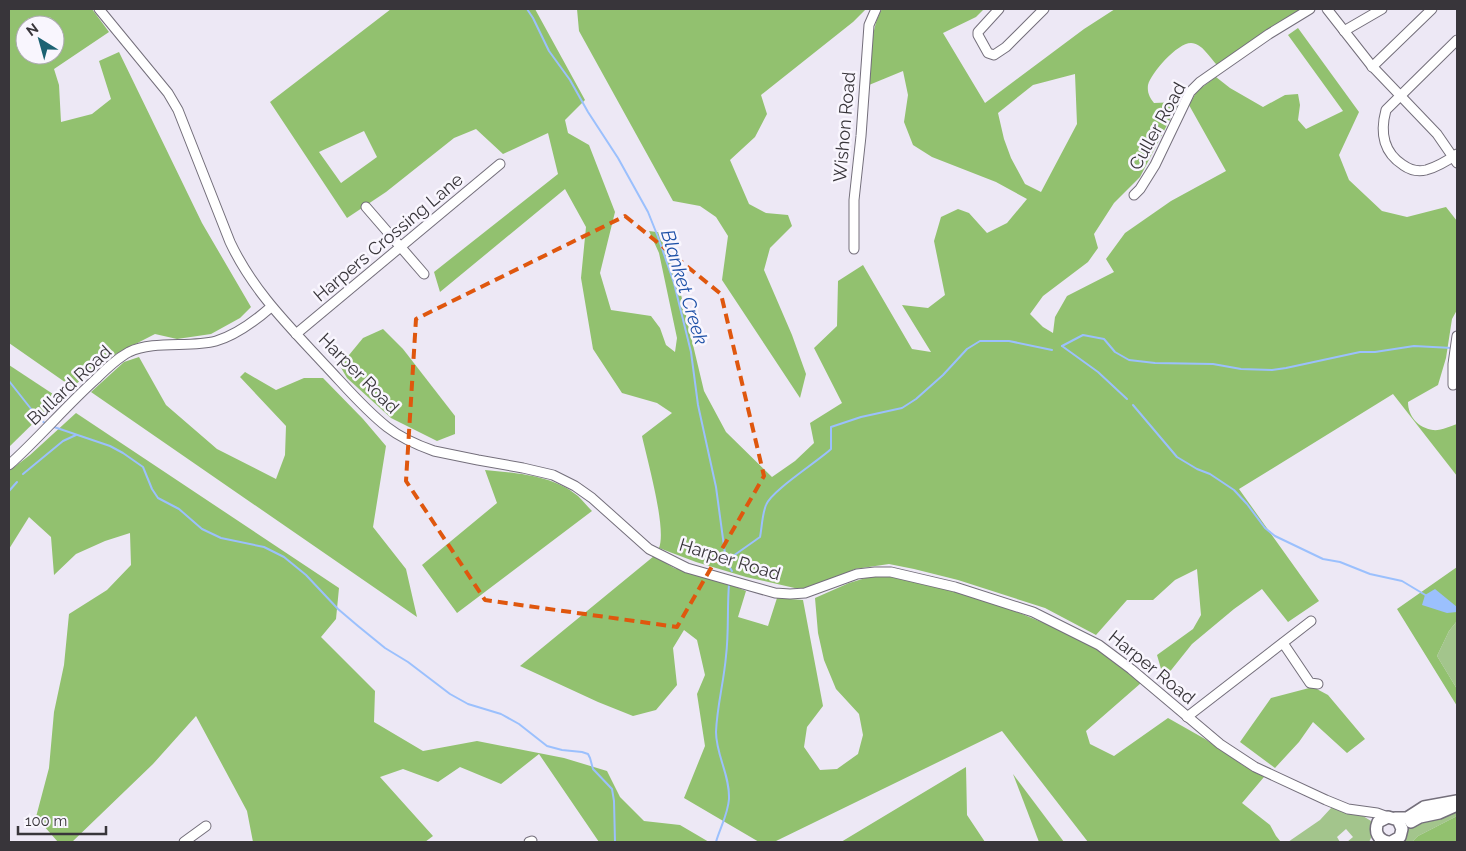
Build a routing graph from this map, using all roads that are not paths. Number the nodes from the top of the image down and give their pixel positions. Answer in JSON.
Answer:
{"nodes":[{"id":1,"x":99,"y":9,"type":"edge"},
{"id":2,"x":876,"y":9,"type":"edge"},
{"id":3,"x":1044,"y":9,"type":"edge"},
{"id":4,"x":1310,"y":9,"type":"edge"},
{"id":5,"x":1327,"y":9,"type":"edge"},
{"id":6,"x":1382,"y":9,"type":"edge"},
{"id":7,"x":1432,"y":9,"type":"edge"},
{"id":8,"x":998,"y":10,"type":"edge"},
{"id":9,"x":1344,"y":31,"type":"junction"},
{"id":10,"x":1457,"y":40,"type":"edge"},
{"id":11,"x":1372,"y":67,"type":"junction"},
{"id":12,"x":1399,"y":96,"type":"junction"},
{"id":13,"x":1456,"y":158,"type":"edge"},
{"id":14,"x":500,"y":164,"type":"dead end"},
{"id":15,"x":1134,"y":195,"type":"dead end"},
{"id":16,"x":366,"y":207,"type":"dead end"},
{"id":17,"x":401,"y":247,"type":"junction"},
{"id":18,"x":854,"y":249,"type":"dead end"},
{"id":19,"x":424,"y":274,"type":"dead end"},
{"id":20,"x":271,"y":307,"type":"junction"},
{"id":21,"x":296,"y":334,"type":"junction"},
{"id":22,"x":1457,"y":336,"type":"edge"},
{"id":23,"x":1453,"y":385,"type":"dead end"},
{"id":24,"x":9,"y":465,"type":"edge"},
{"id":25,"x":1311,"y":621,"type":"dead end"},
{"id":26,"x":1283,"y":644,"type":"junction"},
{"id":27,"x":1318,"y":684,"type":"dead end"},
{"id":28,"x":1187,"y":717,"type":"junction"},
{"id":29,"x":1457,"y":801,"type":"edge"},
{"id":30,"x":1457,"y":805,"type":"edge"},
{"id":31,"x":1364,"y":812,"type":"junction"},
{"id":32,"x":1391,"y":817,"type":"junction"},
{"id":33,"x":206,"y":826,"type":"dead end"},
{"id":34,"x":1377,"y":828,"type":"junction"},
{"id":35,"x":1393,"y":840,"type":"edge"},
{"id":36,"x":184,"y":842,"type":"edge"},
{"id":37,"x":1372,"y":842,"type":"edge"}],
"edges":[{"from":1,"to":20,"type":"street","name":"Harper Road"},
{"from":2,"to":18,"type":"street","name":"Wishon Road"},
{"from":3,"to":8,"type":"street"},
{"from":4,"to":15,"type":"street","name":"Culler Road"},
{"from":5,"to":9,"type":"street"},
{"from":6,"to":9,"type":"street"},
{"from":7,"to":11,"type":"street"},
{"from":9,"to":11,"type":"street"},
{"from":10,"to":12,"type":"street"},
{"from":11,"to":12,"type":"street"},
{"from":12,"to":13,"type":"street"},
{"from":12,"to":13,"type":"street"},
{"from":14,"to":17,"type":"street","name":"Harpers Crossing Lane"},
{"from":16,"to":17,"type":"street"},
{"from":17,"to":19,"type":"street"},
{"from":17,"to":21,"type":"street","name":"Harpers Crossing Lane"},
{"from":20,"to":21,"type":"street","name":"Harper Road"},
{"from":20,"to":24,"type":"street","name":"Bullard Road"},
{"from":21,"to":28,"type":"street","name":"Harper Road"},
{"from":22,"to":23,"type":"street"},
{"from":25,"to":26,"type":"street"},
{"from":26,"to":27,"type":"street"},
{"from":26,"to":28,"type":"street"},
{"from":28,"to":31,"type":"street","name":"Harper Road"},
{"from":29,"to":32,"type":"main road"},
{"from":30,"to":35,"type":"main road"},
{"from":31,"to":32,"type":"street","name":"Harper Road"},
{"from":31,"to":34,"type":"street"},
{"from":32,"to":34,"type":"main road"},
{"from":32,"to":35,"type":"main road"},
{"from":33,"to":36,"type":"street"},
{"from":34,"to":35,"type":"main road"},
{"from":34,"to":37,"type":"main road"}]}
